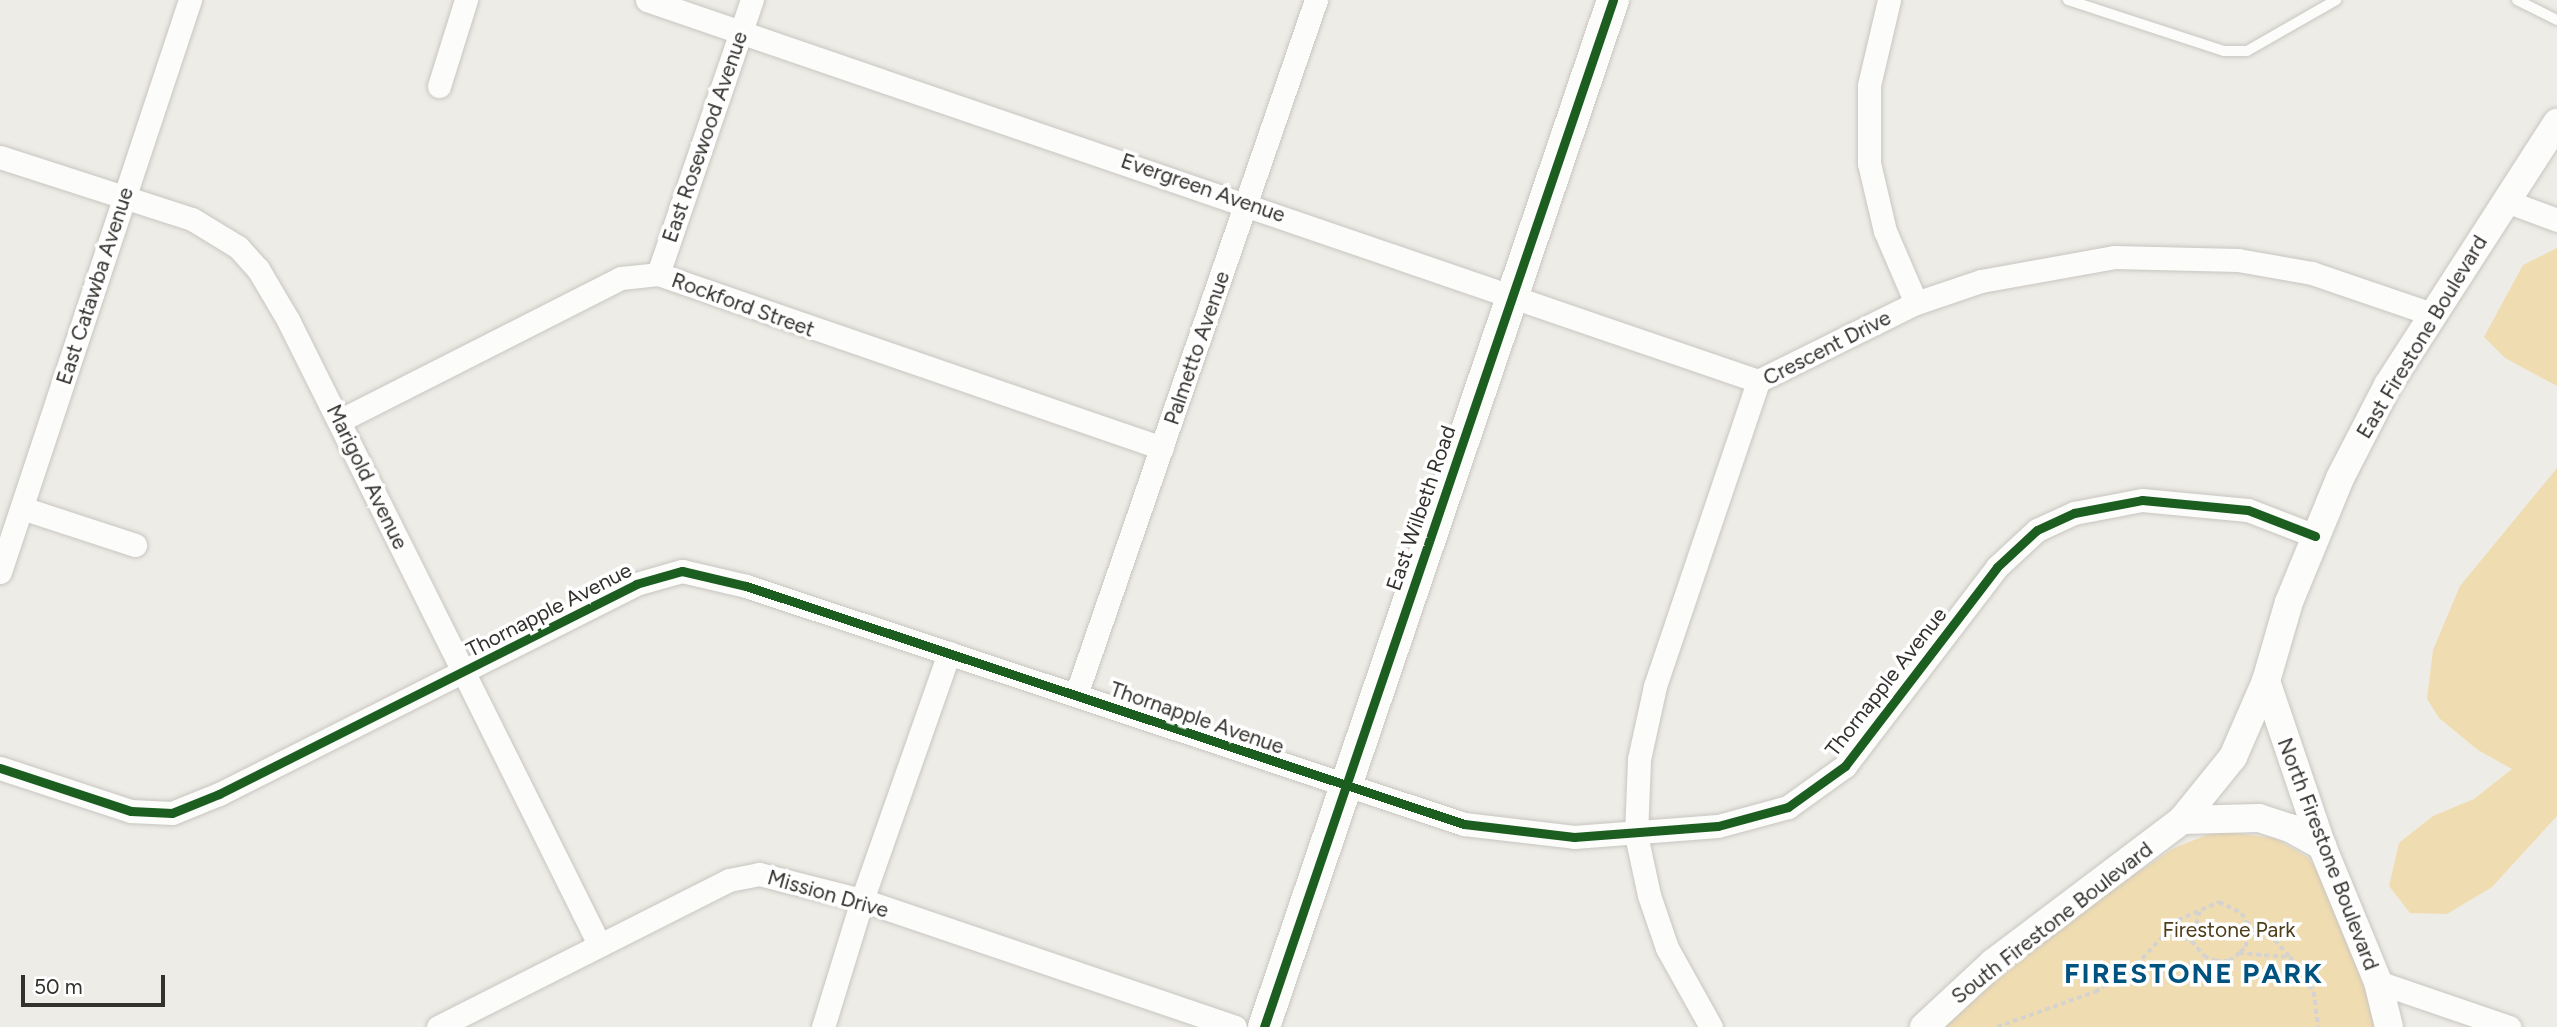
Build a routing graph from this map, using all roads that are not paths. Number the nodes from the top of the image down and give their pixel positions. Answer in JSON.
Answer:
{"nodes":[{"id":1,"x":190,"y":0,"type":"edge"},
{"id":2,"x":467,"y":0,"type":"edge"},
{"id":3,"x":648,"y":0,"type":"edge"},
{"id":4,"x":752,"y":0,"type":"edge"},
{"id":5,"x":1316,"y":0,"type":"edge"},
{"id":6,"x":1613,"y":0,"type":"edge"},
{"id":7,"x":1889,"y":0,"type":"edge"},
{"id":8,"x":2068,"y":0,"type":"edge"},
{"id":9,"x":2336,"y":0,"type":"edge"},
{"id":10,"x":2517,"y":0,"type":"edge"},
{"id":11,"x":2323,"y":3,"type":"edge"},
{"id":12,"x":2557,"y":20,"type":"edge"},
{"id":13,"x":741,"y":32,"type":"junction"},
{"id":14,"x":439,"y":86,"type":"dead end"},
{"id":15,"x":2557,"y":123,"type":"edge"},
{"id":16,"x":0,"y":157,"type":"edge"},
{"id":17,"x":123,"y":198,"type":"junction"},
{"id":18,"x":2505,"y":201,"type":"junction"},
{"id":19,"x":1247,"y":203,"type":"junction"},
{"id":20,"x":2557,"y":220,"type":"edge"},
{"id":21,"x":658,"y":274,"type":"junction"},
{"id":22,"x":1513,"y":295,"type":"junction"},
{"id":23,"x":1916,"y":303,"type":"junction"},
{"id":24,"x":2432,"y":314,"type":"junction"},
{"id":25,"x":1758,"y":381,"type":"junction"},
{"id":26,"x":339,"y":421,"type":"junction"},
{"id":27,"x":1162,"y":448,"type":"junction"},
{"id":28,"x":22,"y":508,"type":"junction"},
{"id":29,"x":2315,"y":536,"type":"junction"},
{"id":30,"x":135,"y":545,"type":"dead end"},
{"id":31,"x":0,"y":572,"type":"edge"},
{"id":32,"x":949,"y":653,"type":"junction"},
{"id":33,"x":462,"y":673,"type":"junction"},
{"id":34,"x":2266,"y":681,"type":"junction"},
{"id":35,"x":1076,"y":695,"type":"junction"},
{"id":36,"x":0,"y":768,"type":"edge"},
{"id":37,"x":1344,"y":787,"type":"junction"},
{"id":38,"x":2182,"y":820,"type":"junction"},
{"id":39,"x":1636,"y":835,"type":"junction"},
{"id":40,"x":2322,"y":846,"type":"junction"},
{"id":41,"x":862,"y":900,"type":"junction"},
{"id":42,"x":600,"y":943,"type":"junction"},
{"id":43,"x":2378,"y":982,"type":"junction"},
{"id":44,"x":438,"y":1027,"type":"edge"},
{"id":45,"x":823,"y":1027,"type":"edge"},
{"id":46,"x":1235,"y":1027,"type":"edge"},
{"id":47,"x":1264,"y":1027,"type":"edge"},
{"id":48,"x":1711,"y":1027,"type":"edge"},
{"id":49,"x":1924,"y":1027,"type":"edge"},
{"id":50,"x":2389,"y":1027,"type":"edge"},
{"id":51,"x":2509,"y":1027,"type":"edge"}],
"edges":[{"from":1,"to":17,"type":"street","name":"East Catawba Avenue"},
{"from":2,"to":14,"type":"street"},
{"from":3,"to":13,"type":"street","name":"Evergreen Avenue"},
{"from":4,"to":13,"type":"street","name":"East Rosewood Avenue"},
{"from":5,"to":19,"type":"street","name":"Palmetto Avenue"},
{"from":6,"to":22,"type":"main road","name":"East Wilbeth Road"},
{"from":7,"to":23,"type":"street"},
{"from":8,"to":11,"type":"lane"},
{"from":9,"to":11,"type":"lane"},
{"from":10,"to":12,"type":"lane"},
{"from":13,"to":19,"type":"street","name":"Evergreen Avenue"},
{"from":13,"to":21,"type":"street","name":"East Rosewood Avenue"},
{"from":15,"to":18,"type":"street","name":"East Firestone Boulevard"},
{"from":16,"to":17,"type":"street","name":"Marigold Avenue"},
{"from":17,"to":26,"type":"street","name":"Marigold Avenue"},
{"from":17,"to":28,"type":"street","name":"East Catawba Avenue"},
{"from":18,"to":20,"type":"street"},
{"from":18,"to":24,"type":"street","name":"East Firestone Boulevard"},
{"from":19,"to":22,"type":"street","name":"Evergreen Avenue"},
{"from":19,"to":27,"type":"street","name":"Palmetto Avenue"},
{"from":21,"to":26,"type":"street","name":"Rockford Street"},
{"from":21,"to":27,"type":"street","name":"Rockford Street"},
{"from":22,"to":25,"type":"street","name":"Evergreen Avenue"},
{"from":22,"to":37,"type":"main road","name":"East Wilbeth Road"},
{"from":23,"to":24,"type":"street","name":"Crescent Drive"},
{"from":23,"to":25,"type":"street","name":"Crescent Drive"},
{"from":24,"to":29,"type":"street","name":"East Firestone Boulevard"},
{"from":25,"to":39,"type":"street","name":"Crescent Drive"},
{"from":26,"to":33,"type":"street","name":"Marigold Avenue"},
{"from":27,"to":35,"type":"street","name":"Palmetto Avenue"},
{"from":28,"to":30,"type":"street"},
{"from":28,"to":31,"type":"street","name":"East Catawba Avenue"},
{"from":29,"to":34,"type":"street","name":"East Firestone Boulevard"},
{"from":29,"to":39,"type":"street","name":"Thornapple Avenue"},
{"from":32,"to":33,"type":"street","name":"Thornapple Avenue"},
{"from":32,"to":35,"type":"street","name":"Thornapple Avenue"},
{"from":32,"to":41,"type":"street"},
{"from":33,"to":36,"type":"street","name":"Thornapple Avenue"},
{"from":33,"to":42,"type":"street","name":"Marigold Avenue"},
{"from":34,"to":38,"type":"street","name":"South Firestone Boulevard"},
{"from":34,"to":40,"type":"street","name":"North Firestone Boulevard"},
{"from":35,"to":37,"type":"street","name":"Thornapple Avenue"},
{"from":37,"to":39,"type":"street","name":"Thornapple Avenue"},
{"from":37,"to":47,"type":"main road","name":"East Wilbeth Road"},
{"from":38,"to":40,"type":"street"},
{"from":38,"to":49,"type":"street","name":"South Firestone Boulevard"},
{"from":39,"to":48,"type":"street","name":"Crescent Drive"},
{"from":40,"to":43,"type":"street","name":"North Firestone Boulevard"},
{"from":41,"to":42,"type":"street","name":"Mission Drive"},
{"from":41,"to":45,"type":"street"},
{"from":41,"to":46,"type":"street","name":"Mission Drive"},
{"from":42,"to":44,"type":"street","name":"Mission Drive"},
{"from":43,"to":50,"type":"street","name":"North Firestone Boulevard"},
{"from":43,"to":51,"type":"street"}]}
